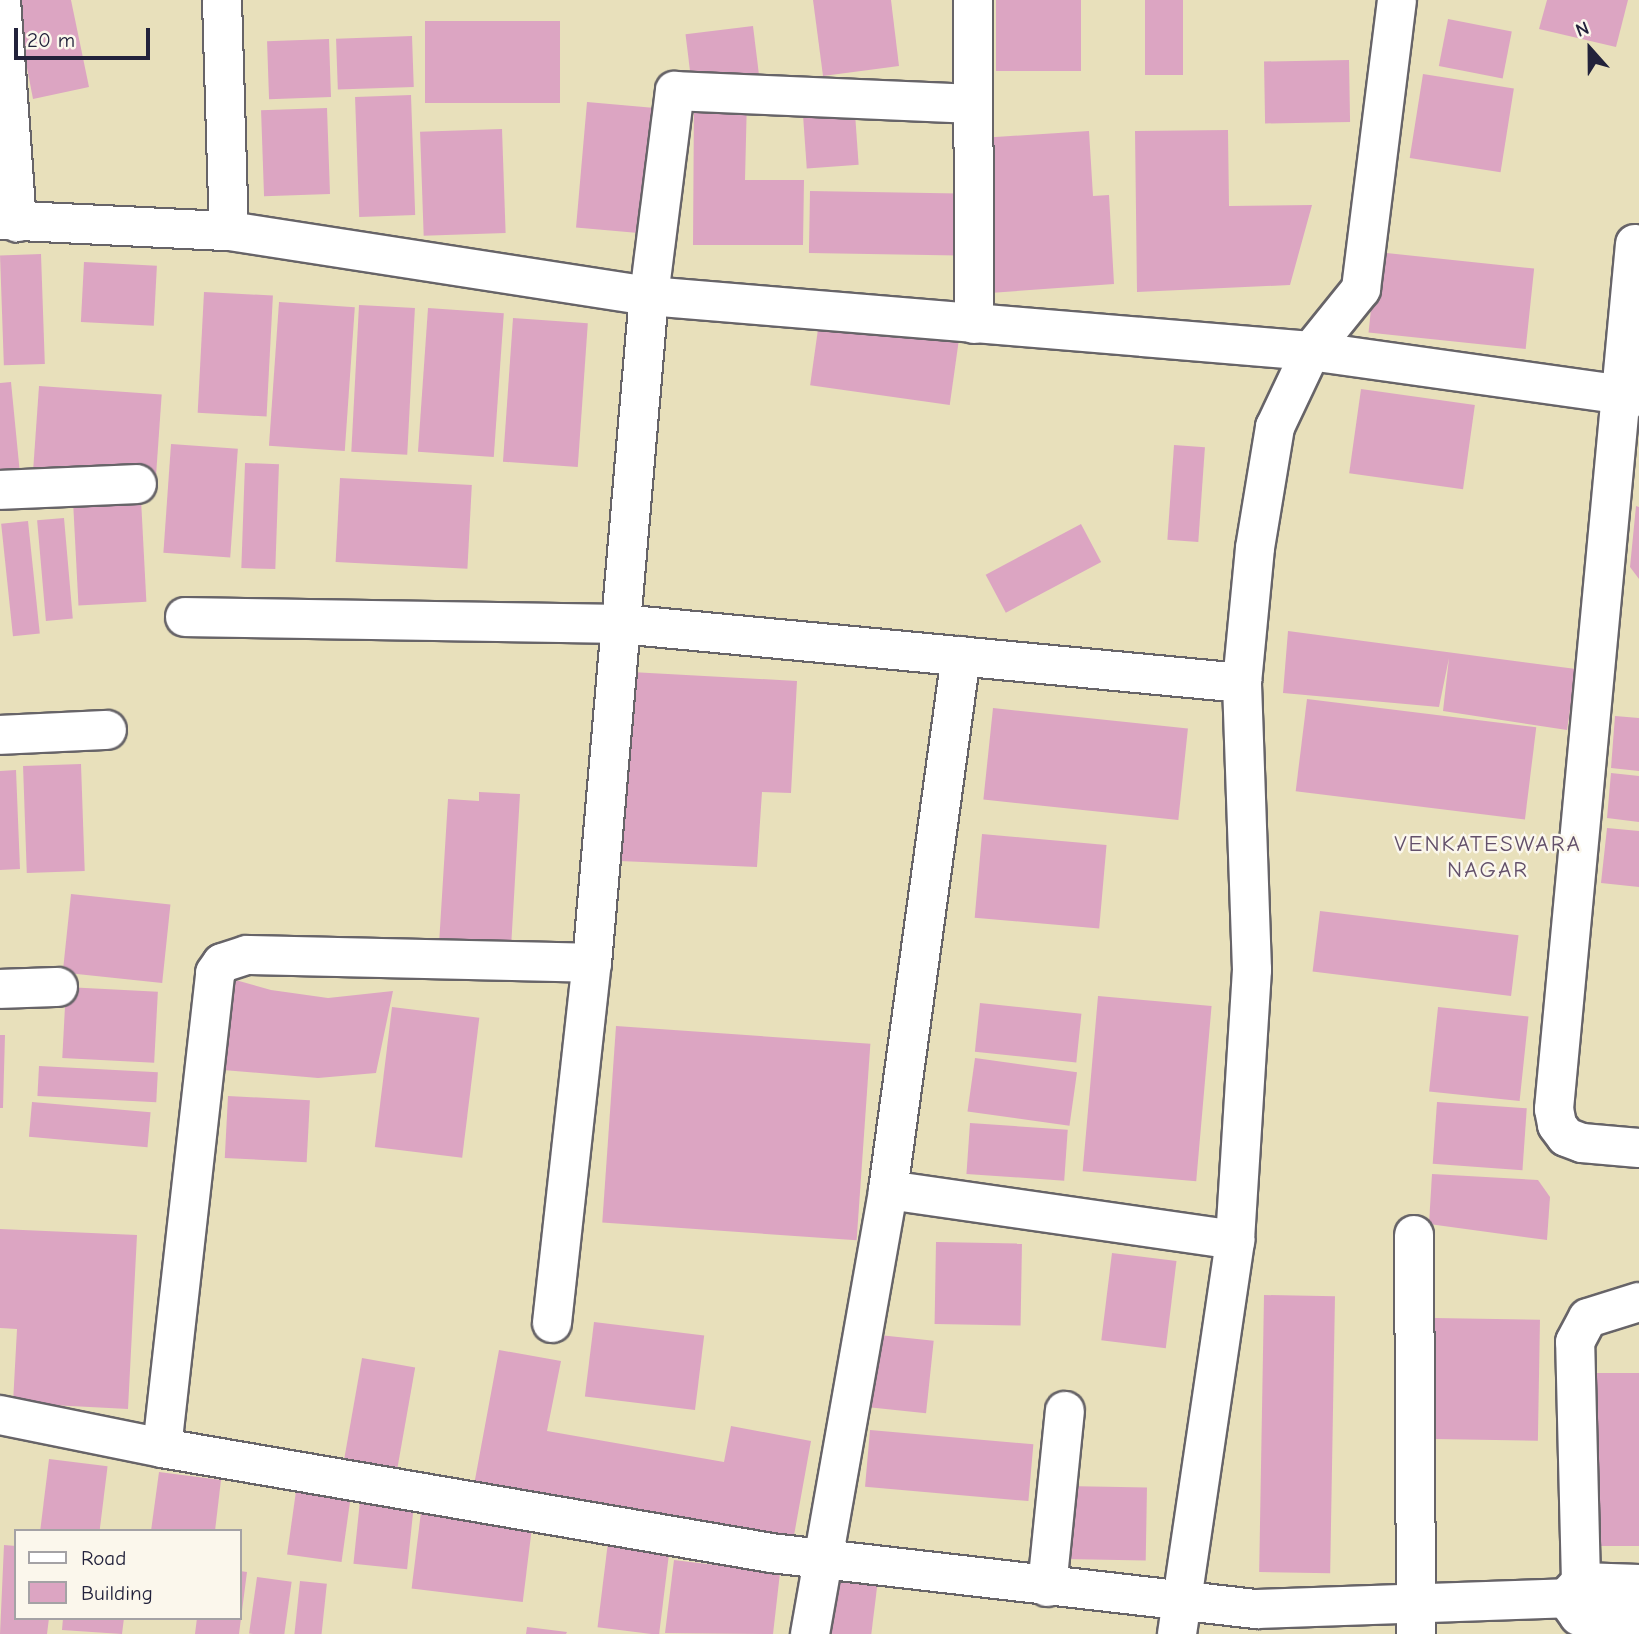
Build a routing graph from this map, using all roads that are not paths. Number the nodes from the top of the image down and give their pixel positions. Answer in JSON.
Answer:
{"nodes":[{"id":1,"x":1,"y":0,"type":"edge"},
{"id":2,"x":222,"y":0,"type":"edge"},
{"id":3,"x":973,"y":0,"type":"edge"},
{"id":4,"x":1397,"y":0,"type":"edge"},
{"id":5,"x":973,"y":104,"type":"junction"},
{"id":6,"x":8,"y":221,"type":"edge"},
{"id":7,"x":229,"y":231,"type":"junction"},
{"id":8,"x":1635,"y":244,"type":"dead end"},
{"id":9,"x":649,"y":296,"type":"junction"},
{"id":10,"x":974,"y":324,"type":"junction"},
{"id":11,"x":1311,"y":351,"type":"junction"},
{"id":12,"x":1631,"y":396,"type":"edge"},
{"id":13,"x":137,"y":484,"type":"dead end"},
{"id":14,"x":0,"y":490,"type":"edge"},
{"id":15,"x":185,"y":617,"type":"dead end"},
{"id":16,"x":621,"y":624,"type":"junction"},
{"id":17,"x":961,"y":656,"type":"junction"},
{"id":18,"x":1242,"y":683,"type":"junction"},
{"id":19,"x":107,"y":730,"type":"dead end"},
{"id":20,"x":0,"y":736,"type":"edge"},
{"id":21,"x":592,"y":962,"type":"junction"},
{"id":22,"x":58,"y":987,"type":"dead end"},
{"id":23,"x":0,"y":989,"type":"edge"},
{"id":24,"x":1639,"y":1148,"type":"edge"},
{"id":25,"x":888,"y":1190,"type":"junction"},
{"id":26,"x":1414,"y":1235,"type":"dead end"},
{"id":27,"x":1235,"y":1240,"type":"junction"},
{"id":28,"x":1639,"y":1301,"type":"edge"},
{"id":29,"x":552,"y":1323,"type":"dead end"},
{"id":30,"x":1065,"y":1410,"type":"dead end"},
{"id":31,"x":0,"y":1415,"type":"edge"},
{"id":32,"x":162,"y":1448,"type":"junction"},
{"id":33,"x":822,"y":1560,"type":"junction"},
{"id":34,"x":1639,"y":1584,"type":"edge"},
{"id":35,"x":1047,"y":1587,"type":"junction"},
{"id":36,"x":1576,"y":1608,"type":"edge"},
{"id":37,"x":1179,"y":1618,"type":"edge"},
{"id":38,"x":1416,"y":1620,"type":"edge"},
{"id":39,"x":1639,"y":1620,"type":"edge"},
{"id":40,"x":810,"y":1634,"type":"edge"}],
"edges":[{"from":1,"to":6,"type":"street"},
{"from":2,"to":7,"type":"street"},
{"from":3,"to":5,"type":"street"},
{"from":4,"to":11,"type":"street"},
{"from":5,"to":9,"type":"street"},
{"from":5,"to":10,"type":"street"},
{"from":6,"to":7,"type":"street"},
{"from":7,"to":9,"type":"street"},
{"from":8,"to":12,"type":"street"},
{"from":9,"to":10,"type":"street"},
{"from":9,"to":16,"type":"street"},
{"from":10,"to":11,"type":"street"},
{"from":11,"to":12,"type":"street"},
{"from":11,"to":18,"type":"street"},
{"from":12,"to":24,"type":"street"},
{"from":13,"to":14,"type":"street"},
{"from":15,"to":16,"type":"street"},
{"from":16,"to":17,"type":"street"},
{"from":16,"to":21,"type":"street"},
{"from":17,"to":18,"type":"street"},
{"from":17,"to":25,"type":"street"},
{"from":18,"to":27,"type":"street"},
{"from":19,"to":20,"type":"street"},
{"from":21,"to":29,"type":"street"},
{"from":21,"to":32,"type":"street"},
{"from":22,"to":23,"type":"street"},
{"from":25,"to":27,"type":"street"},
{"from":25,"to":33,"type":"street"},
{"from":26,"to":38,"type":"street"},
{"from":27,"to":37,"type":"street"},
{"from":28,"to":36,"type":"street"},
{"from":30,"to":35,"type":"street"},
{"from":31,"to":32,"type":"street"},
{"from":32,"to":33,"type":"street"},
{"from":33,"to":35,"type":"street"},
{"from":33,"to":40,"type":"street"},
{"from":34,"to":36,"type":"street"},
{"from":35,"to":37,"type":"street"},
{"from":36,"to":38,"type":"street"},
{"from":36,"to":39,"type":"street"},
{"from":37,"to":38,"type":"street"}]}
